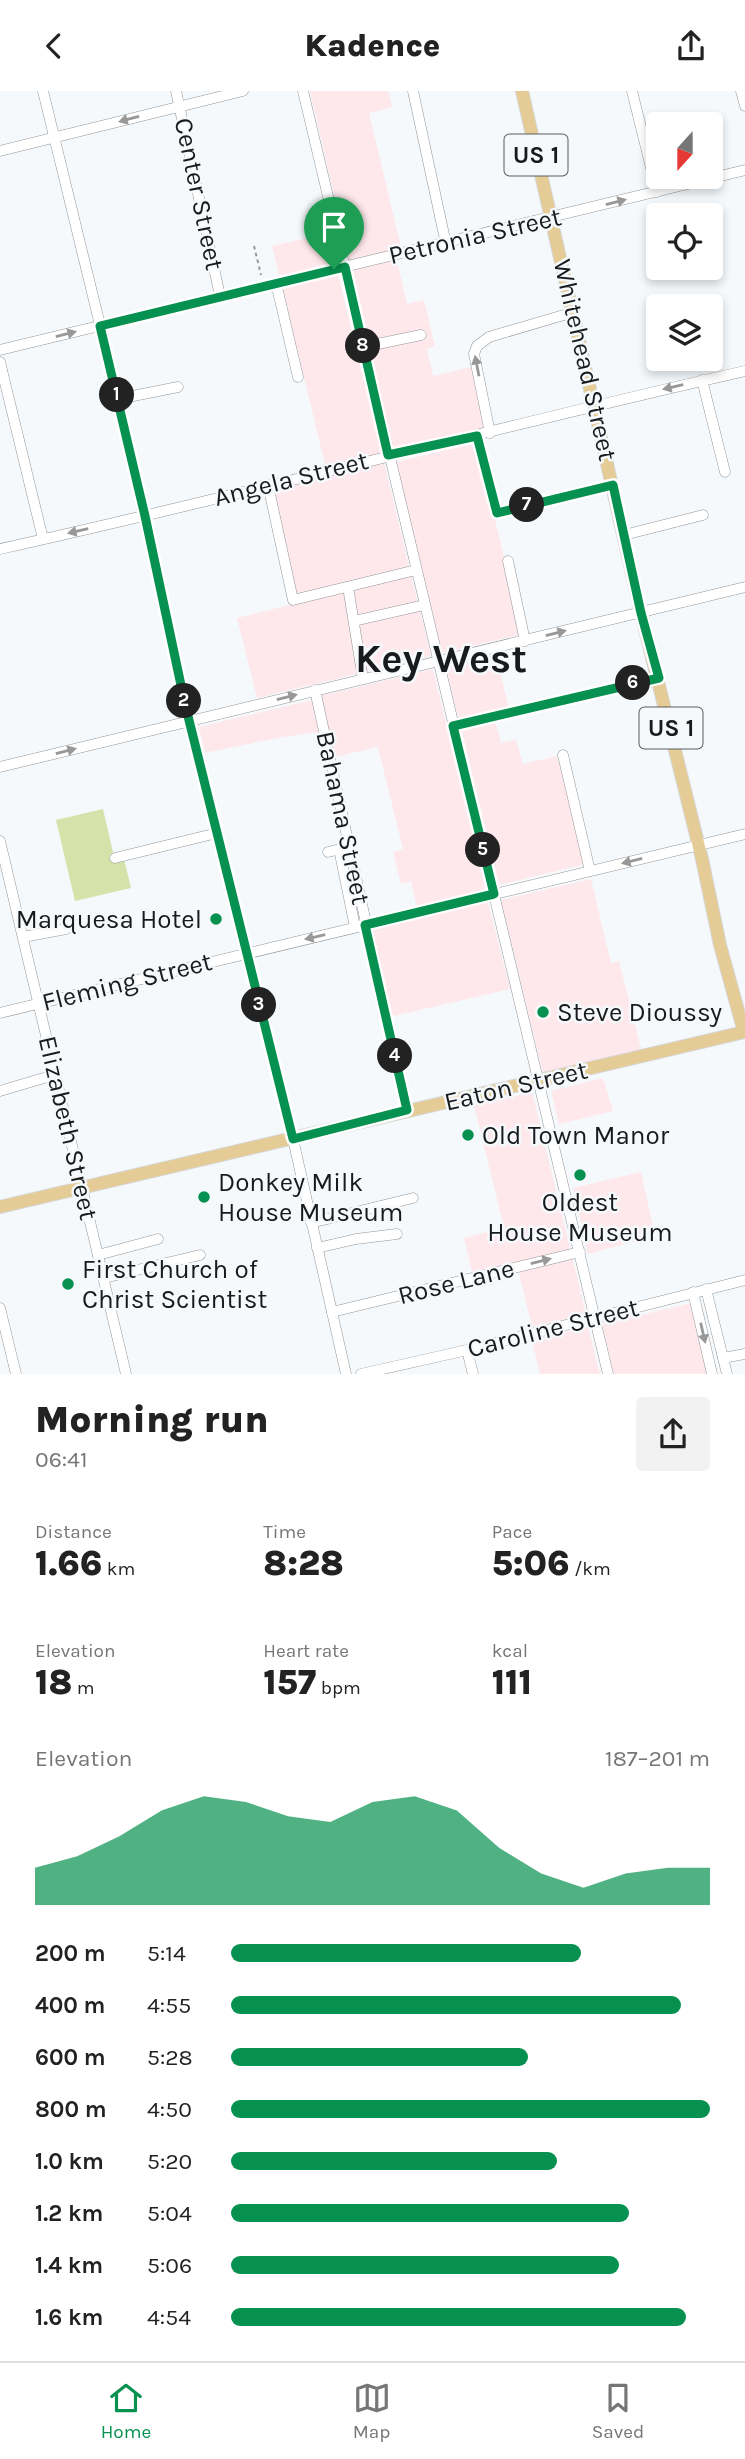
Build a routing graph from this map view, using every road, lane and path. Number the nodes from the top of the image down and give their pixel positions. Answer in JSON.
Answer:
{"nodes":[{"id":1,"x":43,"y":91,"type":"edge"},
{"id":2,"x":176,"y":91,"type":"edge"},
{"id":3,"x":243,"y":91,"type":"edge"},
{"id":4,"x":303,"y":91,"type":"edge"},
{"id":5,"x":413,"y":91,"type":"edge"},
{"id":6,"x":522,"y":91,"type":"edge"},
{"id":7,"x":632,"y":91,"type":"edge"},
{"id":8,"x":741,"y":91,"type":"edge"},
{"id":9,"x":180,"y":106,"type":"junction"},
{"id":10,"x":745,"y":106,"type":"edge"},
{"id":11,"x":54,"y":139,"type":"junction"},
{"id":12,"x":0,"y":151,"type":"edge"},
{"id":13,"x":745,"y":170,"type":"edge"},
{"id":14,"x":657,"y":192,"type":"junction"},
{"id":15,"x":550,"y":218,"type":"junction"},
{"id":16,"x":446,"y":244,"type":"junction"},
{"id":17,"x":254,"y":246,"type":"dead end"},
{"id":18,"x":345,"y":267,"type":"junction"},
{"id":19,"x":276,"y":283,"type":"junction"},
{"id":20,"x":263,"y":286,"type":"junction"},
{"id":21,"x":220,"y":296,"type":"junction"},
{"id":22,"x":574,"y":311,"type":"junction"},
{"id":23,"x":100,"y":326,"type":"junction"},
{"id":24,"x":421,"y":335,"type":"dead end"},
{"id":25,"x":363,"y":347,"type":"junction"},
{"id":26,"x":0,"y":351,"type":"edge"},
{"id":27,"x":0,"y":362,"type":"edge"},
{"id":28,"x":745,"y":371,"type":"edge"},
{"id":29,"x":298,"y":377,"type":"dead end"},
{"id":30,"x":702,"y":380,"type":"junction"},
{"id":31,"x":178,"y":387,"type":"dead end"},
{"id":32,"x":118,"y":399,"type":"junction"},
{"id":33,"x":595,"y":404,"type":"junction"},
{"id":34,"x":490,"y":433,"type":"junction"},
{"id":35,"x":477,"y":436,"type":"junction"},
{"id":36,"x":388,"y":455,"type":"junction"},
{"id":37,"x":725,"y":471,"type":"dead end"},
{"id":38,"x":268,"y":485,"type":"junction"},
{"id":39,"x":613,"y":485,"type":"junction"},
{"id":40,"x":703,"y":515,"type":"dead end"},
{"id":41,"x":145,"y":516,"type":"junction"},
{"id":42,"x":624,"y":535,"type":"junction"},
{"id":43,"x":43,"y":539,"type":"junction"},
{"id":44,"x":0,"y":549,"type":"edge"},
{"id":45,"x":508,"y":561,"type":"dead end"},
{"id":46,"x":416,"y":570,"type":"junction"},
{"id":47,"x":348,"y":587,"type":"junction"},
{"id":48,"x":745,"y":587,"type":"edge"},
{"id":49,"x":424,"y":605,"type":"junction"},
{"id":50,"x":641,"y":613,"type":"junction"},
{"id":51,"x":354,"y":621,"type":"junction"},
{"id":52,"x":526,"y":641,"type":"junction"},
{"id":53,"x":437,"y":662,"type":"junction"},
{"id":54,"x":659,"y":678,"type":"junction"},
{"id":55,"x":363,"y":679,"type":"junction"},
{"id":56,"x":315,"y":690,"type":"junction"},
{"id":57,"x":189,"y":720,"type":"junction"},
{"id":58,"x":453,"y":726,"type":"junction"},
{"id":59,"x":563,"y":755,"type":"dead end"},
{"id":60,"x":0,"y":767,"type":"edge"},
{"id":61,"x":217,"y":833,"type":"junction"},
{"id":62,"x":745,"y":834,"type":"edge"},
{"id":63,"x":0,"y":841,"type":"edge"},
{"id":64,"x":698,"y":845,"type":"junction"},
{"id":65,"x":116,"y":858,"type":"dead end"},
{"id":66,"x":590,"y":870,"type":"junction"},
{"id":67,"x":494,"y":894,"type":"junction"},
{"id":68,"x":360,"y":926,"type":"junction"},
{"id":69,"x":66,"y":929,"type":"dead end"},
{"id":70,"x":23,"y":937,"type":"junction"},
{"id":71,"x":246,"y":953,"type":"junction"},
{"id":72,"x":39,"y":1004,"type":"junction"},
{"id":73,"x":0,"y":1013,"type":"edge"},
{"id":74,"x":745,"y":1033,"type":"edge"},
{"id":75,"x":54,"y":1075,"type":"junction"},
{"id":76,"x":538,"y":1081,"type":"junction"},
{"id":77,"x":0,"y":1091,"type":"edge"},
{"id":78,"x":407,"y":1110,"type":"junction"},
{"id":79,"x":293,"y":1139,"type":"junction"},
{"id":80,"x":82,"y":1188,"type":"junction"},
{"id":81,"x":413,"y":1198,"type":"dead end"},
{"id":82,"x":0,"y":1207,"type":"edge"},
{"id":83,"x":311,"y":1223,"type":"junction"},
{"id":84,"x":397,"y":1234,"type":"dead end"},
{"id":85,"x":158,"y":1240,"type":"dead end"},
{"id":86,"x":317,"y":1248,"type":"junction"},
{"id":87,"x":580,"y":1252,"type":"junction"},
{"id":88,"x":98,"y":1255,"type":"junction"},
{"id":89,"x":200,"y":1255,"type":"dead end"},
{"id":90,"x":104,"y":1278,"type":"junction"},
{"id":91,"x":745,"y":1280,"type":"edge"},
{"id":92,"x":706,"y":1289,"type":"junction"},
{"id":93,"x":693,"y":1292,"type":"junction"},
{"id":94,"x":0,"y":1308,"type":"edge"},
{"id":95,"x":331,"y":1312,"type":"junction"},
{"id":96,"x":595,"y":1317,"type":"junction"},
{"id":97,"x":467,"y":1350,"type":"junction"},
{"id":98,"x":745,"y":1354,"type":"edge"},
{"id":99,"x":723,"y":1358,"type":"junction"},
{"id":100,"x":16,"y":1374,"type":"edge"},
{"id":101,"x":126,"y":1374,"type":"edge"},
{"id":102,"x":346,"y":1374,"type":"edge"},
{"id":103,"x":361,"y":1374,"type":"edge"},
{"id":104,"x":473,"y":1374,"type":"edge"},
{"id":105,"x":608,"y":1374,"type":"edge"},
{"id":106,"x":712,"y":1374,"type":"edge"},
{"id":107,"x":727,"y":1374,"type":"edge"}],
"edges":[{"from":1,"to":11,"type":"street"},
{"from":2,"to":9,"type":"street","name":"Center Street"},
{"from":3,"to":9,"type":"street"},
{"from":4,"to":18,"type":"street"},
{"from":5,"to":16,"type":"street"},
{"from":6,"to":15,"type":"main road","name":"Whitehead Street","number":"US 1"},
{"from":7,"to":14,"type":"street"},
{"from":8,"to":10,"type":"street"},
{"from":9,"to":11,"type":"street","one_way":true},
{"from":9,"to":21,"type":"street","name":"Center Street"},
{"from":11,"to":12,"type":"street"},
{"from":11,"to":23,"type":"street"},
{"from":13,"to":14,"type":"street","name":"Petronia Street"},
{"from":15,"to":14,"type":"street","name":"Petronia Street","one_way":true},
{"from":15,"to":16,"type":"street","name":"Petronia Street"},
{"from":15,"to":22,"type":"main road","name":"Whitehead Street","number":"US 1"},
{"from":16,"to":18,"type":"street","name":"Petronia Street"},
{"from":17,"to":20,"type":"path"},
{"from":18,"to":19,"type":"street","name":"Petronia Street"},
{"from":18,"to":25,"type":"street"},
{"from":19,"to":20,"type":"street","name":"Petronia Street"},
{"from":19,"to":29,"type":"street"},
{"from":20,"to":21,"type":"street","name":"Petronia Street"},
{"from":21,"to":23,"type":"street","name":"Petronia Street"},
{"from":22,"to":33,"type":"main road","name":"Whitehead Street","number":"US 1"},
{"from":34,"to":22,"type":"street","one_way":true},
{"from":26,"to":23,"type":"street","name":"Petronia Street","one_way":true},
{"from":23,"to":32,"type":"street"},
{"from":24,"to":25,"type":"street"},
{"from":25,"to":36,"type":"street"},
{"from":27,"to":43,"type":"street"},
{"from":28,"to":30,"type":"street","name":"Angela Street"},
{"from":30,"to":33,"type":"street","name":"Angela Street","one_way":true},
{"from":30,"to":37,"type":"street"},
{"from":31,"to":32,"type":"street"},
{"from":32,"to":41,"type":"street"},
{"from":33,"to":34,"type":"street","name":"Angela Street"},
{"from":33,"to":39,"type":"main road","name":"Whitehead Street","number":"US 1"},
{"from":34,"to":35,"type":"street","name":"Angela Street"},
{"from":35,"to":36,"type":"street","name":"Angela Street"},
{"from":35,"to":39,"type":"street"},
{"from":36,"to":38,"type":"street","name":"Angela Street"},
{"from":36,"to":46,"type":"street"},
{"from":38,"to":41,"type":"street","name":"Angela Street"},
{"from":38,"to":47,"type":"street"},
{"from":39,"to":42,"type":"main road","name":"Whitehead Street","number":"US 1"},
{"from":40,"to":42,"type":"street"},
{"from":41,"to":43,"type":"street","name":"Angela Street","one_way":true},
{"from":41,"to":57,"type":"street"},
{"from":42,"to":50,"type":"main road","name":"Whitehead Street","number":"US 1"},
{"from":43,"to":44,"type":"street","name":"Angela Street"},
{"from":45,"to":52,"type":"street"},
{"from":46,"to":47,"type":"street"},
{"from":46,"to":49,"type":"street"},
{"from":47,"to":51,"type":"street"},
{"from":48,"to":50,"type":"street"},
{"from":49,"to":51,"type":"street"},
{"from":49,"to":53,"type":"street"},
{"from":52,"to":50,"type":"street","one_way":true},
{"from":50,"to":54,"type":"main road","name":"Whitehead Street","number":"US 1"},
{"from":51,"to":55,"type":"street"},
{"from":52,"to":53,"type":"street"},
{"from":53,"to":55,"type":"street"},
{"from":53,"to":58,"type":"street"},
{"from":54,"to":58,"type":"street"},
{"from":54,"to":64,"type":"main road","name":"Whitehead Street","number":"US 1"},
{"from":55,"to":56,"type":"street"},
{"from":57,"to":56,"type":"street","one_way":true},
{"from":56,"to":68,"type":"street","name":"Bahama Street"},
{"from":60,"to":57,"type":"street","one_way":true},
{"from":57,"to":61,"type":"street"},
{"from":58,"to":67,"type":"street"},
{"from":59,"to":66,"type":"street"},
{"from":61,"to":65,"type":"street"},
{"from":61,"to":71,"type":"street"},
{"from":62,"to":64,"type":"street","name":"Fleming Street"},
{"from":63,"to":70,"type":"street","name":"Elizabeth Street"},
{"from":64,"to":66,"type":"street","name":"Fleming Street","one_way":true},
{"from":64,"to":74,"type":"main road","name":"Whitehead Street"},
{"from":66,"to":67,"type":"street","name":"Fleming Street"},
{"from":67,"to":68,"type":"street","name":"Fleming Street"},
{"from":67,"to":76,"type":"street"},
{"from":68,"to":71,"type":"street","name":"Fleming Street","one_way":true},
{"from":68,"to":78,"type":"street","name":"Bahama Street"},
{"from":69,"to":70,"type":"street"},
{"from":70,"to":72,"type":"street","name":"Elizabeth Street"},
{"from":71,"to":72,"type":"street","name":"Fleming Street"},
{"from":71,"to":79,"type":"street"},
{"from":72,"to":73,"type":"street","name":"Fleming Street"},
{"from":72,"to":75,"type":"street","name":"Elizabeth Street"},
{"from":74,"to":76,"type":"main road","name":"Eaton Street"},
{"from":75,"to":77,"type":"street"},
{"from":75,"to":80,"type":"street","name":"Elizabeth Street"},
{"from":76,"to":78,"type":"main road","name":"Eaton Street"},
{"from":76,"to":87,"type":"street"},
{"from":78,"to":79,"type":"main road","name":"Eaton Street"},
{"from":79,"to":80,"type":"main road","name":"Eaton Street"},
{"from":79,"to":83,"type":"street"},
{"from":80,"to":82,"type":"main road","name":"Eaton Street"},
{"from":80,"to":88,"type":"street","name":"Elizabeth Street"},
{"from":81,"to":83,"type":"street"},
{"from":83,"to":86,"type":"street"},
{"from":84,"to":86,"type":"street"},
{"from":85,"to":88,"type":"street"},
{"from":86,"to":95,"type":"street"},
{"from":95,"to":87,"type":"street","name":"Rose Lane","one_way":true},
{"from":87,"to":96,"type":"street"},
{"from":88,"to":90,"type":"street","name":"Elizabeth Street"},
{"from":89,"to":90,"type":"street"},
{"from":90,"to":101,"type":"street","name":"Elizabeth Street"},
{"from":91,"to":92,"type":"street","name":"Caroline Street"},
{"from":92,"to":93,"type":"street","name":"Caroline Street"},
{"from":92,"to":99,"type":"street"},
{"from":93,"to":96,"type":"street","name":"Caroline Street"},
{"from":93,"to":106,"type":"street","one_way":true},
{"from":94,"to":100,"type":"street"},
{"from":95,"to":102,"type":"street"},
{"from":96,"to":97,"type":"street","name":"Caroline Street"},
{"from":96,"to":105,"type":"street"},
{"from":97,"to":103,"type":"street","name":"Caroline Street"},
{"from":97,"to":104,"type":"street"},
{"from":98,"to":99,"type":"street"},
{"from":99,"to":107,"type":"street"}]}
